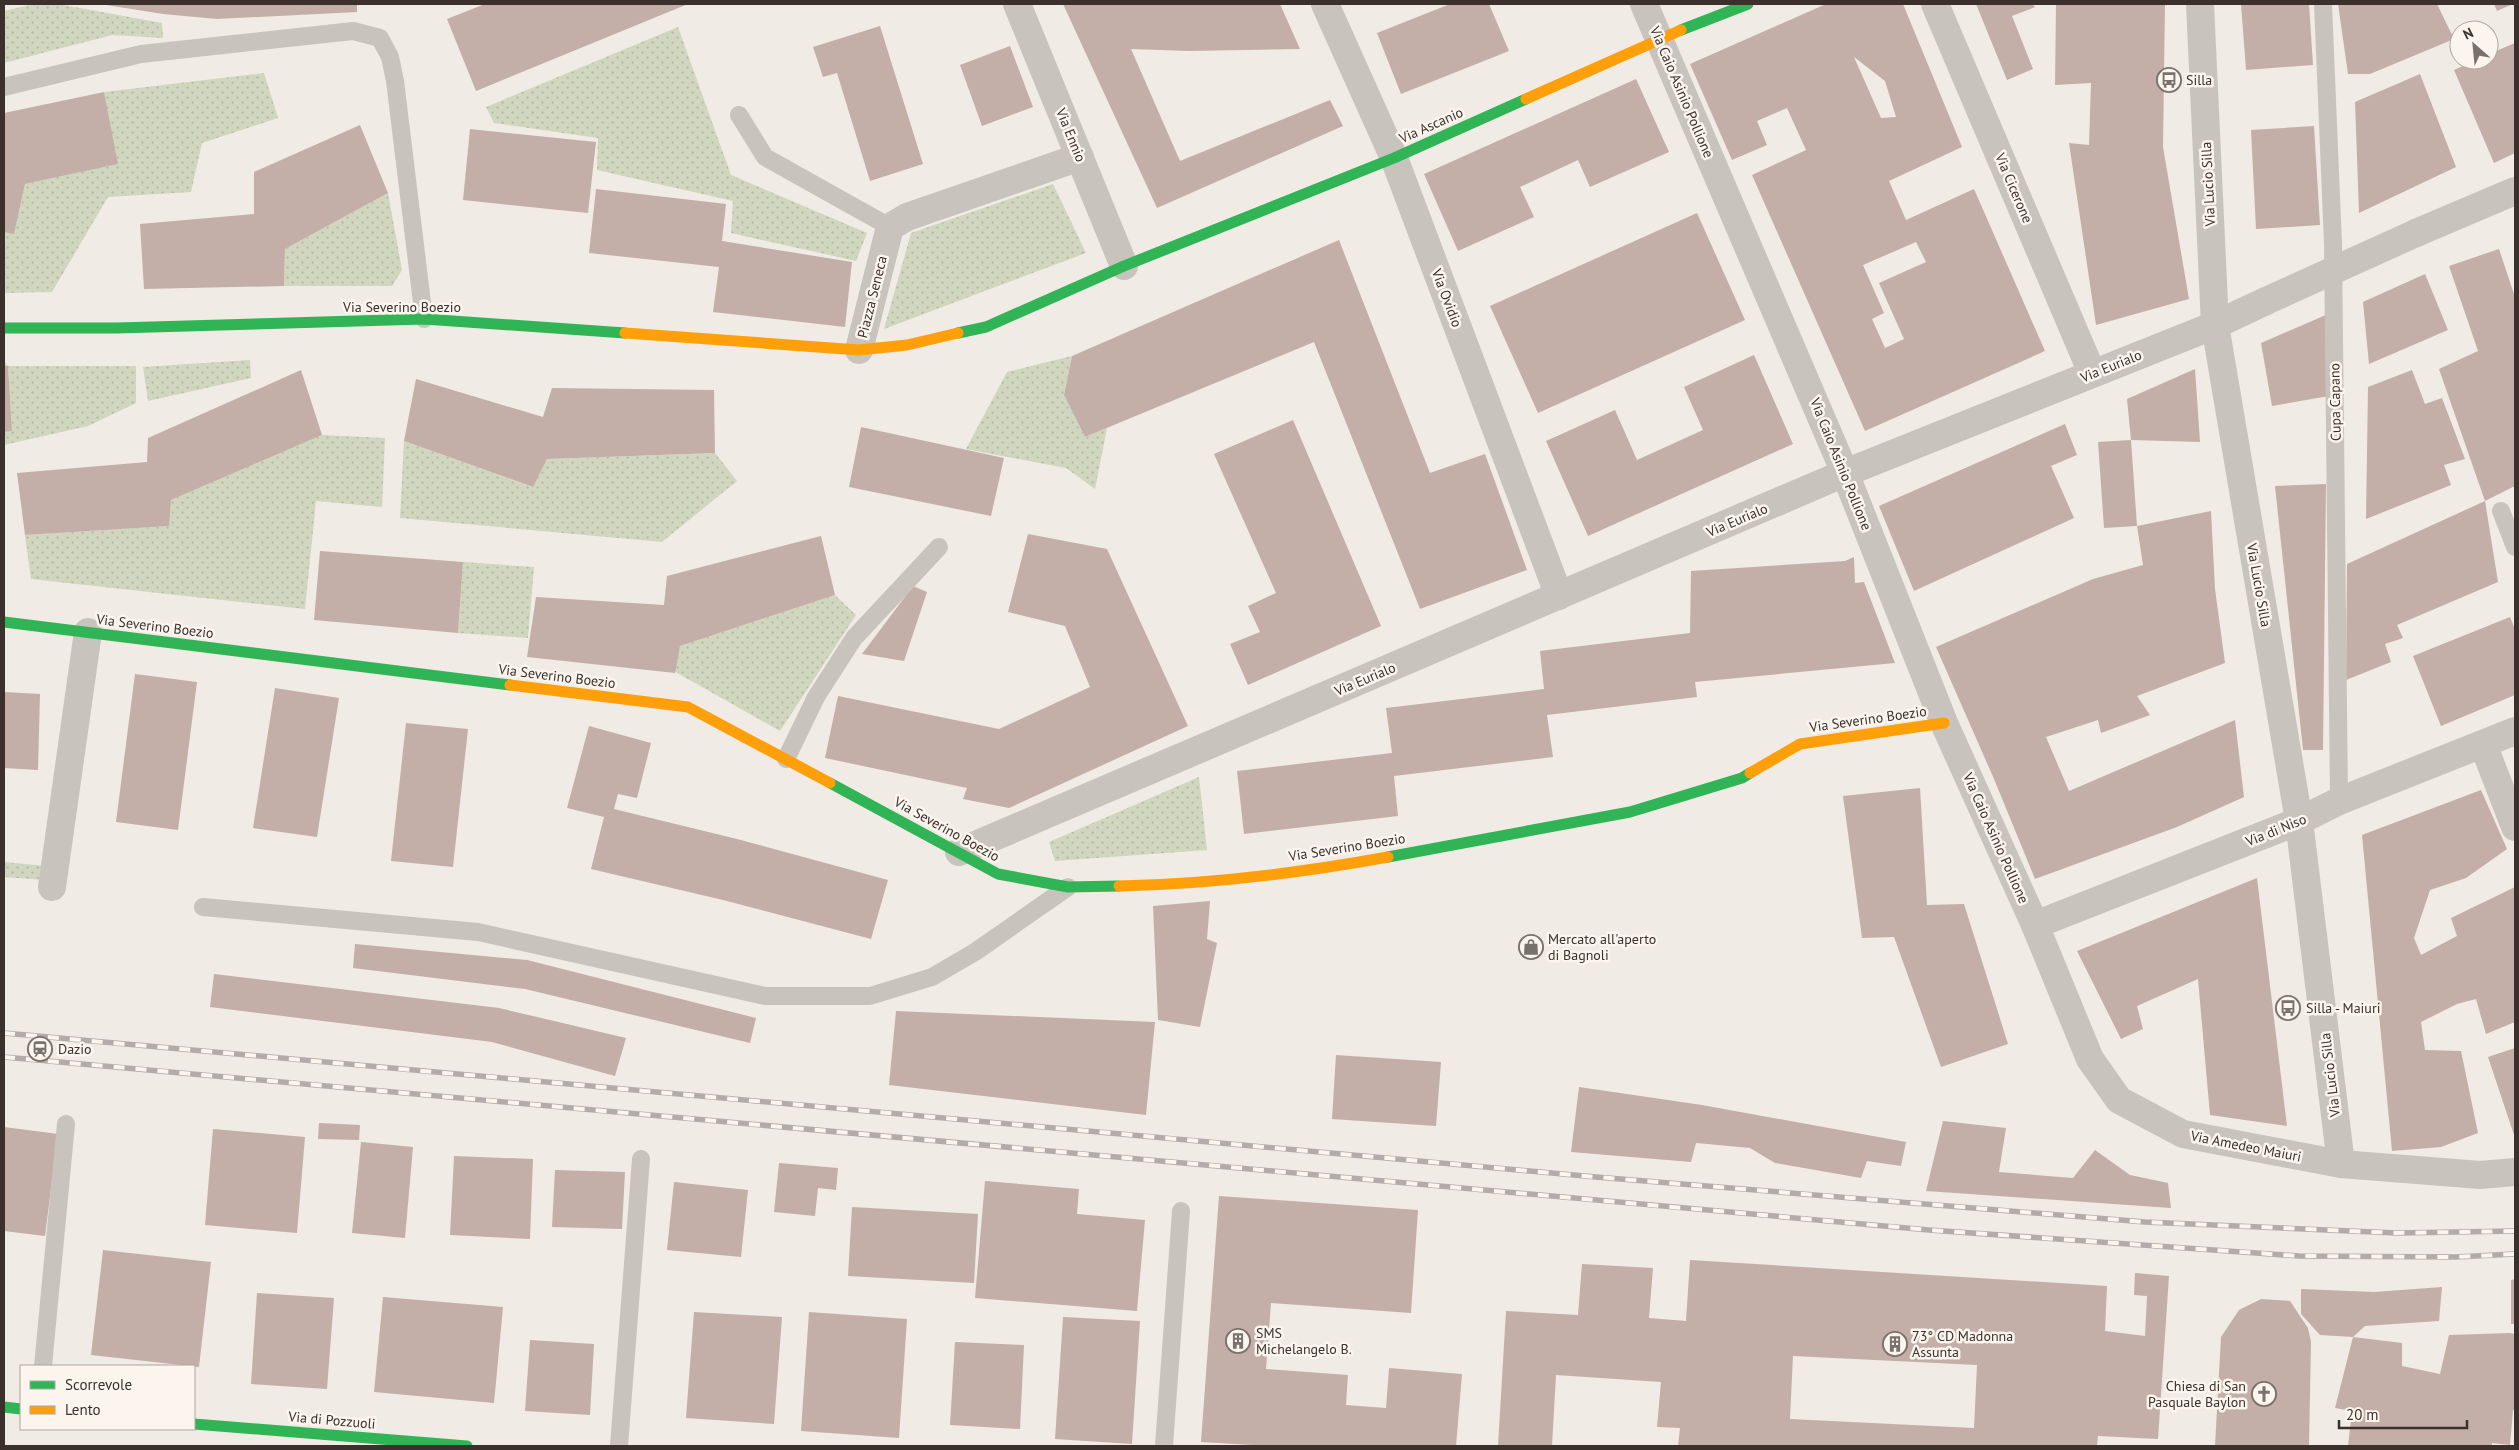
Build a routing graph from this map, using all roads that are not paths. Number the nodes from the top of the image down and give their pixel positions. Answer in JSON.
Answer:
{"nodes":[{"id":1,"x":1017,"y":4,"type":"edge"},
{"id":2,"x":1325,"y":4,"type":"edge"},
{"id":3,"x":1644,"y":4,"type":"edge"},
{"id":4,"x":1748,"y":4,"type":"edge"},
{"id":5,"x":1935,"y":4,"type":"edge"},
{"id":6,"x":2200,"y":4,"type":"edge"},
{"id":7,"x":2323,"y":4,"type":"edge"},
{"id":8,"x":1660,"y":39,"type":"junction"},
{"id":9,"x":4,"y":87,"type":"edge"},
{"id":10,"x":739,"y":115,"type":"dead end"},
{"id":11,"x":1080,"y":157,"type":"junction"},
{"id":12,"x":1394,"y":158,"type":"junction"},
{"id":13,"x":2515,"y":191,"type":"edge"},
{"id":14,"x":890,"y":227,"type":"junction"},
{"id":15,"x":1124,"y":266,"type":"junction"},
{"id":16,"x":424,"y":319,"type":"junction"},
{"id":17,"x":2215,"y":325,"type":"junction"},
{"id":18,"x":4,"y":328,"type":"edge"},
{"id":19,"x":858,"y":350,"type":"junction"},
{"id":20,"x":2092,"y":373,"type":"junction"},
{"id":21,"x":1846,"y":473,"type":"junction"},
{"id":22,"x":2501,"y":511,"type":"dead end"},
{"id":23,"x":940,"y":547,"type":"dead end"},
{"id":24,"x":2515,"y":547,"type":"edge"},
{"id":25,"x":1559,"y":596,"type":"junction"},
{"id":26,"x":4,"y":622,"type":"edge"},
{"id":27,"x":88,"y":632,"type":"junction"},
{"id":28,"x":1944,"y":723,"type":"junction"},
{"id":29,"x":2515,"y":731,"type":"edge"},
{"id":30,"x":2483,"y":744,"type":"junction"},
{"id":31,"x":786,"y":759,"type":"junction"},
{"id":32,"x":2339,"y":801,"type":"junction"},
{"id":33,"x":2299,"y":821,"type":"junction"},
{"id":34,"x":2515,"y":827,"type":"edge"},
{"id":35,"x":960,"y":852,"type":"junction"},
{"id":36,"x":52,"y":887,"type":"dead end"},
{"id":37,"x":1068,"y":887,"type":"junction"},
{"id":38,"x":203,"y":907,"type":"dead end"},
{"id":39,"x":2035,"y":925,"type":"junction"},
{"id":40,"x":66,"y":1124,"type":"dead end"},
{"id":41,"x":641,"y":1159,"type":"dead end"},
{"id":42,"x":2341,"y":1164,"type":"junction"},
{"id":43,"x":2515,"y":1172,"type":"edge"},
{"id":44,"x":1181,"y":1211,"type":"dead end"},
{"id":45,"x":44,"y":1365,"type":"edge"},
{"id":46,"x":4,"y":1407,"type":"edge"},
{"id":47,"x":20,"y":1409,"type":"edge"},
{"id":48,"x":195,"y":1424,"type":"edge"},
{"id":49,"x":467,"y":1446,"type":"edge"},
{"id":50,"x":619,"y":1446,"type":"edge"},
{"id":51,"x":1164,"y":1446,"type":"edge"}],
"edges":[{"from":1,"to":11,"type":"street","name":"Via Ennio"},
{"from":2,"to":12,"type":"street","name":"Via Ovidio"},
{"from":3,"to":8,"type":"street","name":"Via Caio Asinio Pollione"},
{"from":4,"to":8,"type":"street","name":"Via Ascanio"},
{"from":5,"to":20,"type":"street","name":"Via Cicerone"},
{"from":6,"to":17,"type":"street","name":"Via Lucio Silla"},
{"from":7,"to":32,"type":"lane","name":"Cupa Capano"},
{"from":8,"to":12,"type":"street","name":"Via Ascanio"},
{"from":8,"to":21,"type":"street","name":"Via Caio Asinio Pollione"},
{"from":9,"to":16,"type":"lane"},
{"from":10,"to":14,"type":"lane"},
{"from":11,"to":14,"type":"street"},
{"from":11,"to":15,"type":"street","name":"Via Ennio"},
{"from":12,"to":15,"type":"street","name":"Via Ascanio"},
{"from":12,"to":25,"type":"street","name":"Via Ovidio"},
{"from":13,"to":17,"type":"street","name":"Via Eurialo","bridge":true},
{"from":14,"to":19,"type":"street","name":"Piazza Seneca"},
{"from":15,"to":19,"type":"street","name":"Piazza Seneca"},
{"from":16,"to":18,"type":"street","name":"Via Severino Boezio"},
{"from":16,"to":19,"type":"street","name":"Via Severino Boezio"},
{"from":17,"to":20,"type":"street","name":"Via Eurialo"},
{"from":17,"to":33,"type":"street","name":"Via Lucio Silla"},
{"from":20,"to":21,"type":"street","name":"Via Eurialo"},
{"from":21,"to":25,"type":"street","name":"Via Eurialo"},
{"from":21,"to":28,"type":"street","name":"Via Caio Asinio Pollione"},
{"from":22,"to":24,"type":"lane"},
{"from":23,"to":31,"type":"lane"},
{"from":25,"to":35,"type":"street","name":"Via Eurialo"},
{"from":26,"to":27,"type":"street","name":"Via Severino Boezio"},
{"from":27,"to":31,"type":"street","name":"Via Severino Boezio"},
{"from":27,"to":36,"type":"street"},
{"from":28,"to":37,"type":"street","name":"Via Severino Boezio"},
{"from":28,"to":39,"type":"street","name":"Via Caio Asinio Pollione"},
{"from":29,"to":30,"type":"street","name":"Via di Niso"},
{"from":30,"to":32,"type":"street","name":"Via di Niso"},
{"from":30,"to":34,"type":"street"},
{"from":31,"to":35,"type":"street","name":"Via Severino Boezio"},
{"from":32,"to":33,"type":"street","name":"Via di Niso"},
{"from":33,"to":39,"type":"street","name":"Via di Niso"},
{"from":33,"to":42,"type":"street","name":"Via Lucio Silla"},
{"from":35,"to":37,"type":"street","name":"Via Severino Boezio"},
{"from":37,"to":38,"type":"lane"},
{"from":39,"to":42,"type":"street","name":"Via Amedeo Maiuri"},
{"from":40,"to":45,"type":"lane"},
{"from":41,"to":50,"type":"lane"},
{"from":42,"to":43,"type":"street","name":"Via Amedeo Maiuri"},
{"from":44,"to":51,"type":"lane"},
{"from":46,"to":47,"type":"street"},
{"from":48,"to":49,"type":"street","name":"Via di Pozzuoli"}]}
